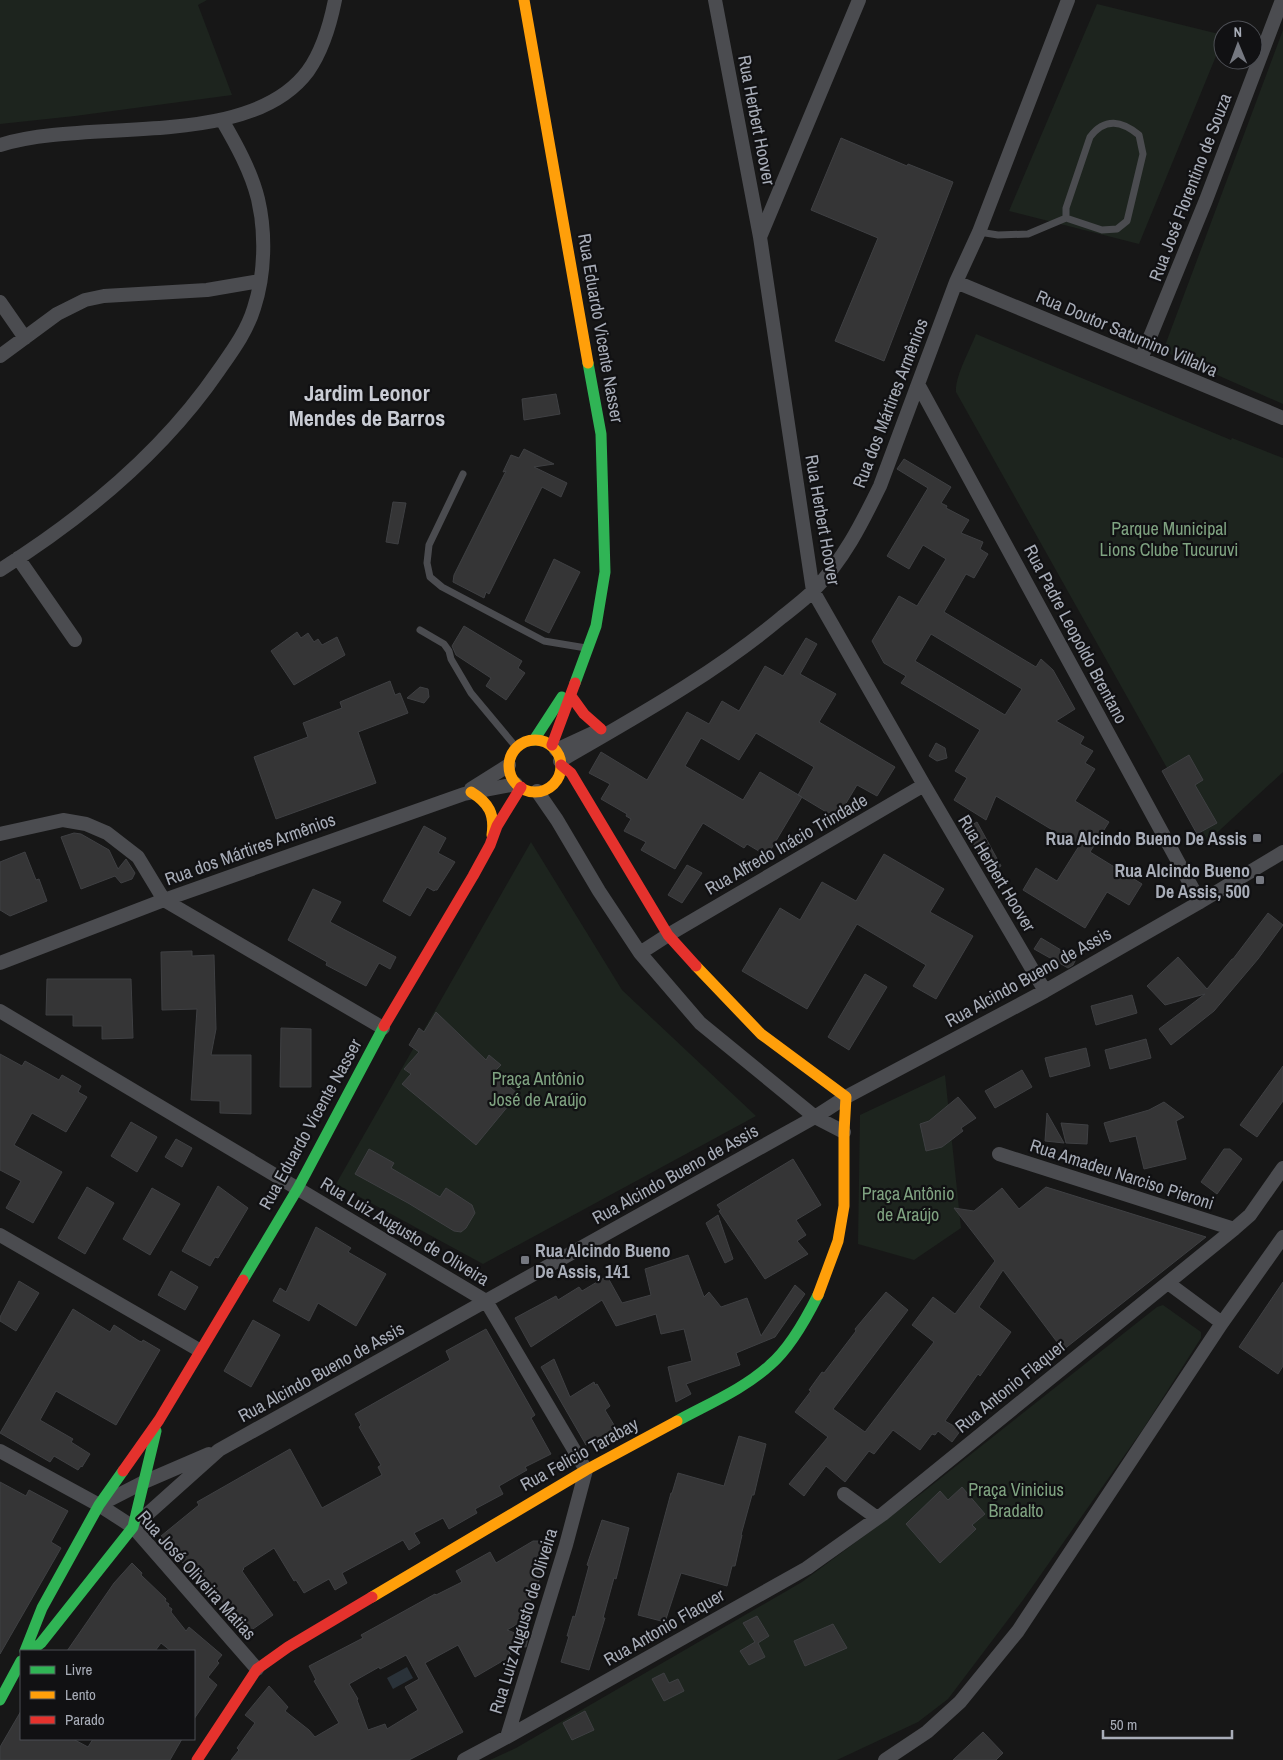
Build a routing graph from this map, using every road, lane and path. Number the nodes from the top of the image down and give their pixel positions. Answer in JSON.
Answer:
{"nodes":[{"id":1,"x":335,"y":0,"type":"edge"},
{"id":2,"x":524,"y":0,"type":"edge"},
{"id":3,"x":715,"y":0,"type":"edge"},
{"id":4,"x":859,"y":0,"type":"edge"},
{"id":5,"x":1068,"y":0,"type":"edge"},
{"id":6,"x":1282,"y":0,"type":"edge"},
{"id":7,"x":222,"y":120,"type":"junction"},
{"id":8,"x":0,"y":145,"type":"edge"},
{"id":9,"x":1066,"y":218,"type":"junction"},
{"id":10,"x":979,"y":232,"type":"junction"},
{"id":11,"x":760,"y":237,"type":"junction"},
{"id":12,"x":260,"y":281,"type":"junction"},
{"id":13,"x":956,"y":282,"type":"junction"},
{"id":14,"x":0,"y":302,"type":"edge"},
{"id":15,"x":25,"y":338,"type":"junction"},
{"id":16,"x":0,"y":356,"type":"edge"},
{"id":17,"x":1141,"y":359,"type":"junction"},
{"id":18,"x":918,"y":384,"type":"junction"},
{"id":19,"x":1283,"y":418,"type":"edge"},
{"id":20,"x":463,"y":474,"type":"dead end"},
{"id":21,"x":18,"y":558,"type":"junction"},
{"id":22,"x":0,"y":570,"type":"edge"},
{"id":23,"x":813,"y":591,"type":"junction"},
{"id":24,"x":420,"y":630,"type":"dead end"},
{"id":25,"x":75,"y":640,"type":"dead end"},
{"id":26,"x":589,"y":648,"type":"junction"},
{"id":27,"x":583,"y":664,"type":"junction"},
{"id":28,"x":571,"y":696,"type":"junction"},
{"id":29,"x":622,"y":725,"type":"junction"},
{"id":30,"x":601,"y":729,"type":"junction"},
{"id":31,"x":534,"y":740,"type":"junction"},
{"id":32,"x":516,"y":747,"type":"junction"},
{"id":33,"x":557,"y":755,"type":"junction"},
{"id":34,"x":509,"y":765,"type":"junction"},
{"id":35,"x":518,"y":786,"type":"junction"},
{"id":36,"x":924,"y":786,"type":"junction"},
{"id":37,"x":536,"y":792,"type":"junction"},
{"id":38,"x":467,"y":793,"type":"junction"},
{"id":39,"x":525,"y":806,"type":"dead end"},
{"id":40,"x":506,"y":833,"type":"dead end"},
{"id":41,"x":0,"y":834,"type":"edge"},
{"id":42,"x":491,"y":841,"type":"junction"},
{"id":43,"x":1281,"y":851,"type":"edge"},
{"id":44,"x":164,"y":900,"type":"junction"},
{"id":45,"x":1200,"y":902,"type":"junction"},
{"id":46,"x":668,"y":935,"type":"junction"},
{"id":47,"x":640,"y":953,"type":"junction"},
{"id":48,"x":0,"y":963,"type":"edge"},
{"id":49,"x":1045,"y":991,"type":"junction"},
{"id":50,"x":0,"y":1011,"type":"edge"},
{"id":51,"x":383,"y":1028,"type":"junction"},
{"id":52,"x":846,"y":1097,"type":"junction"},
{"id":53,"x":815,"y":1117,"type":"junction"},
{"id":54,"x":844,"y":1132,"type":"junction"},
{"id":55,"x":999,"y":1154,"type":"dead end"},
{"id":56,"x":1283,"y":1168,"type":"edge"},
{"id":57,"x":298,"y":1188,"type":"junction"},
{"id":58,"x":1234,"y":1229,"type":"junction"},
{"id":59,"x":0,"y":1234,"type":"edge"},
{"id":60,"x":1283,"y":1237,"type":"edge"},
{"id":61,"x":1168,"y":1283,"type":"junction"},
{"id":62,"x":486,"y":1301,"type":"junction"},
{"id":63,"x":1222,"y":1323,"type":"junction"},
{"id":64,"x":199,"y":1350,"type":"junction"},
{"id":65,"x":159,"y":1420,"type":"junction"},
{"id":66,"x":219,"y":1450,"type":"junction"},
{"id":67,"x":0,"y":1451,"type":"edge"},
{"id":68,"x":586,"y":1470,"type":"junction"},
{"id":69,"x":144,"y":1482,"type":"junction"},
{"id":70,"x":844,"y":1494,"type":"dead end"},
{"id":71,"x":99,"y":1505,"type":"junction"},
{"id":72,"x":877,"y":1518,"type":"junction"},
{"id":73,"x":133,"y":1527,"type":"junction"},
{"id":74,"x":25,"y":1650,"type":"edge"},
{"id":75,"x":32,"y":1650,"type":"edge"},
{"id":76,"x":20,"y":1663,"type":"edge"},
{"id":77,"x":257,"y":1669,"type":"junction"},
{"id":78,"x":0,"y":1700,"type":"edge"},
{"id":79,"x":507,"y":1738,"type":"junction"},
{"id":80,"x":198,"y":1760,"type":"edge"},
{"id":81,"x":464,"y":1760,"type":"edge"},
{"id":82,"x":886,"y":1760,"type":"edge"}],
"edges":[{"from":1,"to":7,"type":"street"},
{"from":2,"to":26,"type":"street","name":"Rua Eduardo Vicente Nasser"},
{"from":3,"to":11,"type":"street","name":"Rua Herbert Hoover"},
{"from":4,"to":11,"type":"street"},
{"from":5,"to":10,"type":"street","name":"Rua dos Mártires Armênios"},
{"from":6,"to":17,"type":"street","name":"Rua José Florentino de Souza"},
{"from":7,"to":8,"type":"street"},
{"from":7,"to":12,"type":"street"},
{"from":9,"to":9,"type":"lane"},
{"from":9,"to":10,"type":"lane"},
{"from":10,"to":13,"type":"street","name":"Rua dos Mártires Armênios"},
{"from":11,"to":23,"type":"street","name":"Rua Herbert Hoover"},
{"from":12,"to":15,"type":"street"},
{"from":12,"to":21,"type":"street"},
{"from":13,"to":17,"type":"street","name":"Rua Doutor Saturnino Villalva"},
{"from":13,"to":18,"type":"street","name":"Rua dos Mártires Armênios"},
{"from":14,"to":15,"type":"street"},
{"from":15,"to":16,"type":"street"},
{"from":17,"to":19,"type":"street","name":"Rua Doutor Saturnino Villalva"},
{"from":18,"to":23,"type":"street","name":"Rua dos Mártires Armênios"},
{"from":18,"to":45,"type":"street","name":"Rua Padre Leopoldo Brentano"},
{"from":20,"to":26,"type":"lane"},
{"from":21,"to":22,"type":"street"},
{"from":21,"to":25,"type":"street"},
{"from":23,"to":29,"type":"street","name":"Rua dos Mártires Armênios"},
{"from":23,"to":36,"type":"street","name":"Rua Herbert Hoover"},
{"from":24,"to":32,"type":"lane"},
{"from":26,"to":27,"type":"street","name":"Rua Eduardo Vicente Nasser"},
{"from":27,"to":28,"type":"street","name":"Rua Eduardo Vicente Nasser"},
{"from":27,"to":31,"type":"street","name":"Rua Eduardo Vicente Nasser"},
{"from":28,"to":30,"type":"street"},
{"from":28,"to":33,"type":"street","name":"Rua Eduardo Vicente Nasser"},
{"from":29,"to":30,"type":"street","name":"Rua dos Mártires Armênios"},
{"from":29,"to":33,"type":"street","name":"Rua dos Mártires Armênios"},
{"from":30,"to":33,"type":"street","name":"Rua dos Mártires Armênios"},
{"from":31,"to":32,"type":"street"},
{"from":31,"to":33,"type":"street"},
{"from":32,"to":34,"type":"street"},
{"from":33,"to":37,"type":"street"},
{"from":33,"to":46,"type":"street"},
{"from":34,"to":35,"type":"street"},
{"from":34,"to":38,"type":"street"},
{"from":35,"to":37,"type":"street"},
{"from":35,"to":38,"type":"street","name":"Rua dos Mártires Armênios"},
{"from":35,"to":42,"type":"street","name":"Rua Eduardo Vicente Nasser"},
{"from":36,"to":46,"type":"street","name":"Rua Alfredo Inácio Trindade"},
{"from":36,"to":49,"type":"street","name":"Rua Herbert Hoover"},
{"from":37,"to":39,"type":"street"},
{"from":37,"to":47,"type":"street"},
{"from":38,"to":42,"type":"street"},
{"from":38,"to":44,"type":"street","name":"Rua dos Mártires Armênios"},
{"from":40,"to":42,"type":"street","name":"Rua Eduardo Vicente Nasser"},
{"from":41,"to":44,"type":"street"},
{"from":42,"to":51,"type":"street","name":"Rua Eduardo Vicente Nasser"},
{"from":43,"to":45,"type":"street","name":"Rua Alcindo Bueno de Assis"},
{"from":44,"to":48,"type":"street","name":"Rua dos Mártires Armênios"},
{"from":44,"to":51,"type":"street"},
{"from":45,"to":49,"type":"street","name":"Rua Alcindo Bueno de Assis"},
{"from":46,"to":47,"type":"street","name":"Rua Alfredo Inácio Trindade"},
{"from":46,"to":52,"type":"street"},
{"from":47,"to":53,"type":"street"},
{"from":49,"to":52,"type":"street","name":"Rua Alcindo Bueno de Assis"},
{"from":50,"to":57,"type":"street","name":"Rua Luiz Augusto de Oliveira"},
{"from":51,"to":57,"type":"street","name":"Rua Eduardo Vicente Nasser"},
{"from":52,"to":53,"type":"street","name":"Rua Alcindo Bueno de Assis"},
{"from":52,"to":54,"type":"street","name":"Rua Felicio Tarabay"},
{"from":53,"to":54,"type":"street"},
{"from":53,"to":62,"type":"street","name":"Rua Alcindo Bueno de Assis"},
{"from":54,"to":68,"type":"street","name":"Rua Felicio Tarabay"},
{"from":55,"to":58,"type":"street","name":"Rua Amadeu Narciso Pieroni"},
{"from":56,"to":58,"type":"street","name":"Rua Antonio Flaquer"},
{"from":57,"to":62,"type":"street","name":"Rua Luiz Augusto de Oliveira"},
{"from":57,"to":64,"type":"street","name":"Rua Eduardo Vicente Nasser"},
{"from":58,"to":61,"type":"street","name":"Rua Antonio Flaquer"},
{"from":59,"to":64,"type":"street"},
{"from":60,"to":63,"type":"street"},
{"from":61,"to":63,"type":"street"},
{"from":61,"to":72,"type":"street","name":"Rua Antonio Flaquer"},
{"from":62,"to":66,"type":"street","name":"Rua Alcindo Bueno de Assis"},
{"from":62,"to":68,"type":"street","name":"Rua Luiz Augusto de Oliveira"},
{"from":63,"to":82,"type":"street"},
{"from":64,"to":65,"type":"street","name":"Rua Eduardo Vicente Nasser"},
{"from":65,"to":69,"type":"street","name":"Rua Eduardo Vicente Nasser"},
{"from":65,"to":71,"type":"street","name":"Rua Eduardo Vicente Nasser"},
{"from":66,"to":69,"type":"street"},
{"from":66,"to":73,"type":"street","name":"Rua Alcindo Bueno de Assis"},
{"from":67,"to":71,"type":"street","name":"Rua José Oliveira Matias"},
{"from":68,"to":77,"type":"street","name":"Rua Felicio Tarabay"},
{"from":68,"to":79,"type":"street","name":"Rua Luiz Augusto de Oliveira"},
{"from":69,"to":71,"type":"street"},
{"from":69,"to":73,"type":"street","name":"Rua Eduardo Vicente Nasser"},
{"from":70,"to":72,"type":"street"},
{"from":71,"to":73,"type":"street","name":"Rua José Oliveira Matias"},
{"from":71,"to":74,"type":"street","name":"Rua Eduardo Vicente Nasser"},
{"from":72,"to":79,"type":"street","name":"Rua Antonio Flaquer"},
{"from":73,"to":75,"type":"street","name":"Rua Alcindo Bueno de Assis"},
{"from":73,"to":77,"type":"street","name":"Rua José Oliveira Matias"},
{"from":76,"to":78,"type":"street"},
{"from":77,"to":80,"type":"street","name":"Rua Felicio Tarabay"},
{"from":79,"to":81,"type":"street","name":"Rua Antonio Flaquer"}]}
